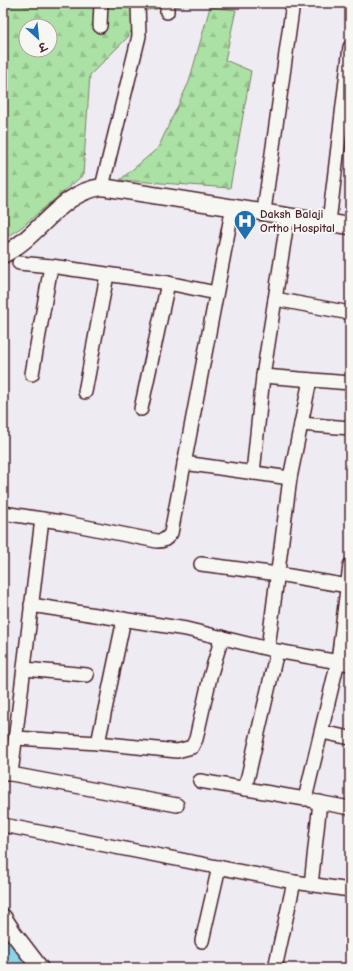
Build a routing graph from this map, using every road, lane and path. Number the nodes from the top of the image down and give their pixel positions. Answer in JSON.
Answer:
{"nodes":[{"id":1,"x":101,"y":3,"type":"edge"},
{"id":2,"x":138,"y":3,"type":"edge"},
{"id":3,"x":293,"y":3,"type":"edge"},
{"id":4,"x":100,"y":26,"type":"dead end"},
{"id":5,"x":350,"y":47,"type":"edge"},
{"id":6,"x":102,"y":187,"type":"junction"},
{"id":7,"x":233,"y":206,"type":"junction"},
{"id":8,"x":264,"y":211,"type":"junction"},
{"id":9,"x":288,"y":216,"type":"junction"},
{"id":10,"x":329,"y":222,"type":"junction"},
{"id":11,"x":350,"y":226,"type":"edge"},
{"id":12,"x":3,"y":255,"type":"edge"},
{"id":13,"x":19,"y":263,"type":"dead end"},
{"id":14,"x":51,"y":266,"type":"junction"},
{"id":15,"x":107,"y":275,"type":"junction"},
{"id":16,"x":168,"y":283,"type":"junction"},
{"id":17,"x":216,"y":293,"type":"junction"},
{"id":18,"x":275,"y":299,"type":"junction"},
{"id":19,"x":350,"y":313,"type":"edge"},
{"id":20,"x":32,"y":374,"type":"dead end"},
{"id":21,"x":263,"y":376,"type":"junction"},
{"id":22,"x":310,"y":380,"type":"junction"},
{"id":23,"x":350,"y":383,"type":"edge"},
{"id":24,"x":85,"y":392,"type":"dead end"},
{"id":25,"x":141,"y":409,"type":"dead end"},
{"id":26,"x":301,"y":424,"type":"junction"},
{"id":27,"x":350,"y":428,"type":"edge"},
{"id":28,"x":184,"y":463,"type":"junction"},
{"id":29,"x":253,"y":472,"type":"junction"},
{"id":30,"x":290,"y":478,"type":"junction"},
{"id":31,"x":3,"y":513,"type":"edge"},
{"id":32,"x":42,"y":519,"type":"junction"},
{"id":33,"x":201,"y":564,"type":"dead end"},
{"id":34,"x":350,"y":565,"type":"edge"},
{"id":35,"x":278,"y":574,"type":"junction"},
{"id":36,"x":348,"y":586,"type":"junction"},
{"id":37,"x":348,"y":600,"type":"edge"},
{"id":38,"x":31,"y":605,"type":"junction"},
{"id":39,"x":124,"y":619,"type":"junction"},
{"id":40,"x":222,"y":637,"type":"junction"},
{"id":41,"x":273,"y":650,"type":"junction"},
{"id":42,"x":344,"y":663,"type":"edge"},
{"id":43,"x":25,"y":669,"type":"junction"},
{"id":44,"x":88,"y":675,"type":"dead end"},
{"id":45,"x":322,"y":732,"type":"junction"},
{"id":46,"x":16,"y":738,"type":"junction"},
{"id":47,"x":350,"y":738,"type":"edge"},
{"id":48,"x":98,"y":743,"type":"junction"},
{"id":49,"x":7,"y":774,"type":"edge"},
{"id":50,"x":200,"y":781,"type":"dead end"},
{"id":51,"x":245,"y":789,"type":"junction"},
{"id":52,"x":305,"y":800,"type":"junction"},
{"id":53,"x":320,"y":802,"type":"junction"},
{"id":54,"x":177,"y":805,"type":"dead end"},
{"id":55,"x":350,"y":808,"type":"edge"},
{"id":56,"x":3,"y":825,"type":"edge"},
{"id":57,"x":219,"y":867,"type":"junction"},
{"id":58,"x":294,"y":882,"type":"junction"},
{"id":59,"x":311,"y":884,"type":"junction"},
{"id":60,"x":350,"y":890,"type":"edge"},
{"id":61,"x":3,"y":917,"type":"edge"},
{"id":62,"x":202,"y":941,"type":"dead end"},
{"id":63,"x":278,"y":967,"type":"edge"},
{"id":64,"x":40,"y":968,"type":"edge"}],
"edges":[{"from":1,"to":4,"type":"street"},
{"from":2,"to":6,"type":"street"},
{"from":3,"to":8,"type":"street"},
{"from":5,"to":10,"type":"street"},
{"from":6,"to":7,"type":"street"},
{"from":6,"to":12,"type":"street"},
{"from":7,"to":8,"type":"street"},
{"from":7,"to":17,"type":"street"},
{"from":8,"to":9,"type":"street"},
{"from":9,"to":10,"type":"street"},
{"from":9,"to":18,"type":"street"},
{"from":10,"to":11,"type":"street"},
{"from":13,"to":14,"type":"street"},
{"from":14,"to":15,"type":"street"},
{"from":14,"to":20,"type":"street"},
{"from":15,"to":16,"type":"street"},
{"from":15,"to":24,"type":"street"},
{"from":16,"to":17,"type":"street"},
{"from":16,"to":25,"type":"street"},
{"from":17,"to":28,"type":"street"},
{"from":18,"to":19,"type":"street"},
{"from":18,"to":21,"type":"street"},
{"from":21,"to":22,"type":"street"},
{"from":21,"to":29,"type":"street"},
{"from":22,"to":23,"type":"street"},
{"from":22,"to":26,"type":"street"},
{"from":26,"to":27,"type":"street"},
{"from":26,"to":30,"type":"street"},
{"from":28,"to":29,"type":"street"},
{"from":28,"to":32,"type":"street"},
{"from":29,"to":30,"type":"street"},
{"from":30,"to":35,"type":"street"},
{"from":31,"to":32,"type":"street"},
{"from":32,"to":38,"type":"street"},
{"from":33,"to":35,"type":"street"},
{"from":34,"to":36,"type":"street"},
{"from":35,"to":36,"type":"street"},
{"from":35,"to":41,"type":"street"},
{"from":36,"to":37,"type":"street"},
{"from":37,"to":42,"type":"street"},
{"from":38,"to":39,"type":"street"},
{"from":38,"to":43,"type":"street"},
{"from":39,"to":40,"type":"street"},
{"from":39,"to":48,"type":"street"},
{"from":40,"to":41,"type":"street"},
{"from":40,"to":48,"type":"street"},
{"from":41,"to":42,"type":"street"},
{"from":41,"to":51,"type":"street"},
{"from":42,"to":45,"type":"street"},
{"from":43,"to":44,"type":"street"},
{"from":43,"to":46,"type":"street"},
{"from":45,"to":47,"type":"street"},
{"from":45,"to":52,"type":"street"},
{"from":46,"to":48,"type":"street"},
{"from":46,"to":49,"type":"street"},
{"from":49,"to":54,"type":"street"},
{"from":50,"to":51,"type":"street"},
{"from":51,"to":52,"type":"street"},
{"from":52,"to":53,"type":"street"},
{"from":53,"to":55,"type":"street"},
{"from":53,"to":59,"type":"street"},
{"from":56,"to":57,"type":"street"},
{"from":57,"to":58,"type":"street"},
{"from":57,"to":62,"type":"street"},
{"from":58,"to":59,"type":"street"},
{"from":58,"to":63,"type":"street"},
{"from":59,"to":60,"type":"street"},
{"from":61,"to":64,"type":"street"}]}
